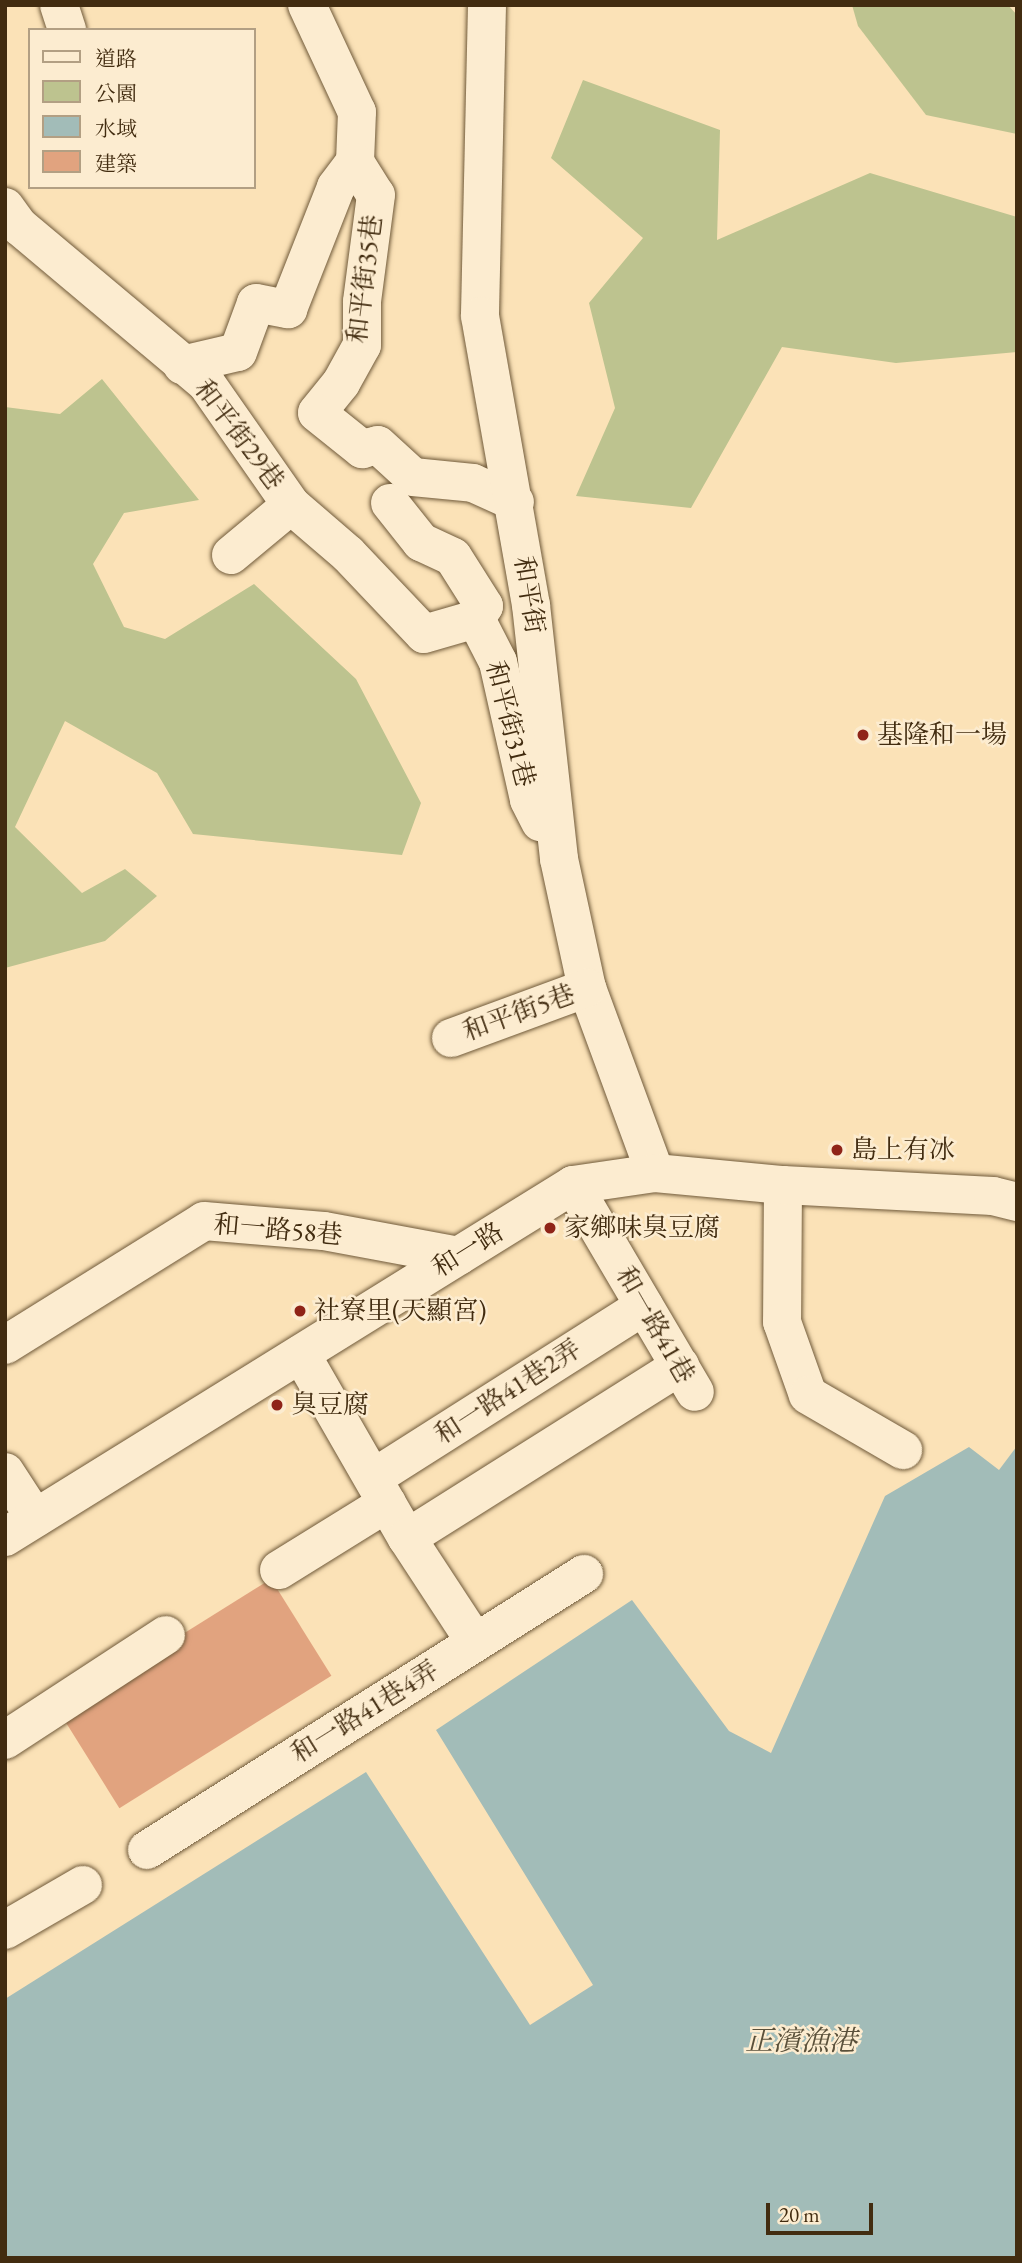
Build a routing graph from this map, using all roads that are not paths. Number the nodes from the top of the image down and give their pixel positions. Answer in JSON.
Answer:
{"nodes":[{"id":1,"x":59,"y":5,"type":"edge"},
{"id":2,"x":307,"y":5,"type":"edge"},
{"id":3,"x":487,"y":5,"type":"edge"},
{"id":4,"x":66,"y":28,"type":"edge"},
{"id":5,"x":355,"y":162,"type":"junction"},
{"id":6,"x":10,"y":224,"type":"edge"},
{"id":7,"x":182,"y":365,"type":"junction"},
{"id":8,"x":515,"y":502,"type":"junction"},
{"id":9,"x":390,"y":503,"type":"dead end"},
{"id":10,"x":291,"y":505,"type":"junction"},
{"id":11,"x":231,"y":555,"type":"dead end"},
{"id":12,"x":477,"y":619,"type":"junction"},
{"id":13,"x":559,"y":859,"type":"junction"},
{"id":14,"x":587,"y":988,"type":"junction"},
{"id":15,"x":451,"y":1038,"type":"dead end"},
{"id":16,"x":655,"y":1173,"type":"junction"},
{"id":17,"x":573,"y":1185,"type":"junction"},
{"id":18,"x":783,"y":1185,"type":"junction"},
{"id":19,"x":1017,"y":1202,"type":"edge"},
{"id":20,"x":459,"y":1256,"type":"junction"},
{"id":21,"x":644,"y":1306,"type":"junction"},
{"id":22,"x":5,"y":1345,"type":"edge"},
{"id":23,"x":301,"y":1354,"type":"junction"},
{"id":24,"x":902,"y":1450,"type":"dead end"},
{"id":25,"x":5,"y":1472,"type":"edge"},
{"id":26,"x":380,"y":1490,"type":"junction"},
{"id":27,"x":20,"y":1528,"type":"edge"},
{"id":28,"x":407,"y":1538,"type":"junction"},
{"id":29,"x":279,"y":1570,"type":"dead end"},
{"id":30,"x":584,"y":1574,"type":"dead end"},
{"id":31,"x":166,"y":1635,"type":"dead end"},
{"id":32,"x":475,"y":1642,"type":"junction"},
{"id":33,"x":5,"y":1740,"type":"edge"},
{"id":34,"x":147,"y":1850,"type":"dead end"},
{"id":35,"x":83,"y":1885,"type":"dead end"},
{"id":36,"x":5,"y":1930,"type":"edge"}],
"edges":[{"from":1,"to":4,"type":"street"},
{"from":2,"to":5,"type":"street"},
{"from":3,"to":8,"type":"street","name":"和平街"},
{"from":5,"to":7,"type":"street"},
{"from":5,"to":8,"type":"street","name":"和平街35巷"},
{"from":6,"to":7,"type":"street","name":"和平街29巷"},
{"from":7,"to":10,"type":"street","name":"和平街29巷"},
{"from":8,"to":13,"type":"street","name":"和平街"},
{"from":9,"to":12,"type":"street","name":"和平街31巷"},
{"from":10,"to":11,"type":"street"},
{"from":10,"to":12,"type":"street","name":"和平街29巷"},
{"from":12,"to":13,"type":"street","name":"和平街31巷"},
{"from":13,"to":14,"type":"street","name":"和平街"},
{"from":14,"to":15,"type":"street","name":"和平街5巷"},
{"from":14,"to":16,"type":"street","name":"和平街"},
{"from":16,"to":17,"type":"street","name":"和一路"},
{"from":16,"to":18,"type":"street","name":"和一路"},
{"from":17,"to":20,"type":"street","name":"和一路"},
{"from":17,"to":21,"type":"street","name":"和一路41巷"},
{"from":18,"to":19,"type":"street","name":"和一路"},
{"from":18,"to":24,"type":"street"},
{"from":20,"to":22,"type":"street","name":"和一路58巷"},
{"from":20,"to":23,"type":"street","name":"和一路"},
{"from":21,"to":26,"type":"street","name":"和一路41巷2弄"},
{"from":21,"to":28,"type":"street","name":"和一路41巷"},
{"from":23,"to":26,"type":"street"},
{"from":23,"to":27,"type":"street","name":"和一路"},
{"from":25,"to":27,"type":"street"},
{"from":26,"to":28,"type":"street"},
{"from":26,"to":29,"type":"street","name":"和一路41巷2弄"},
{"from":28,"to":32,"type":"street"},
{"from":30,"to":32,"type":"street","name":"和一路41巷4弄"},
{"from":31,"to":33,"type":"street"},
{"from":32,"to":34,"type":"street","name":"和一路41巷4弄"},
{"from":35,"to":36,"type":"street"}]}
